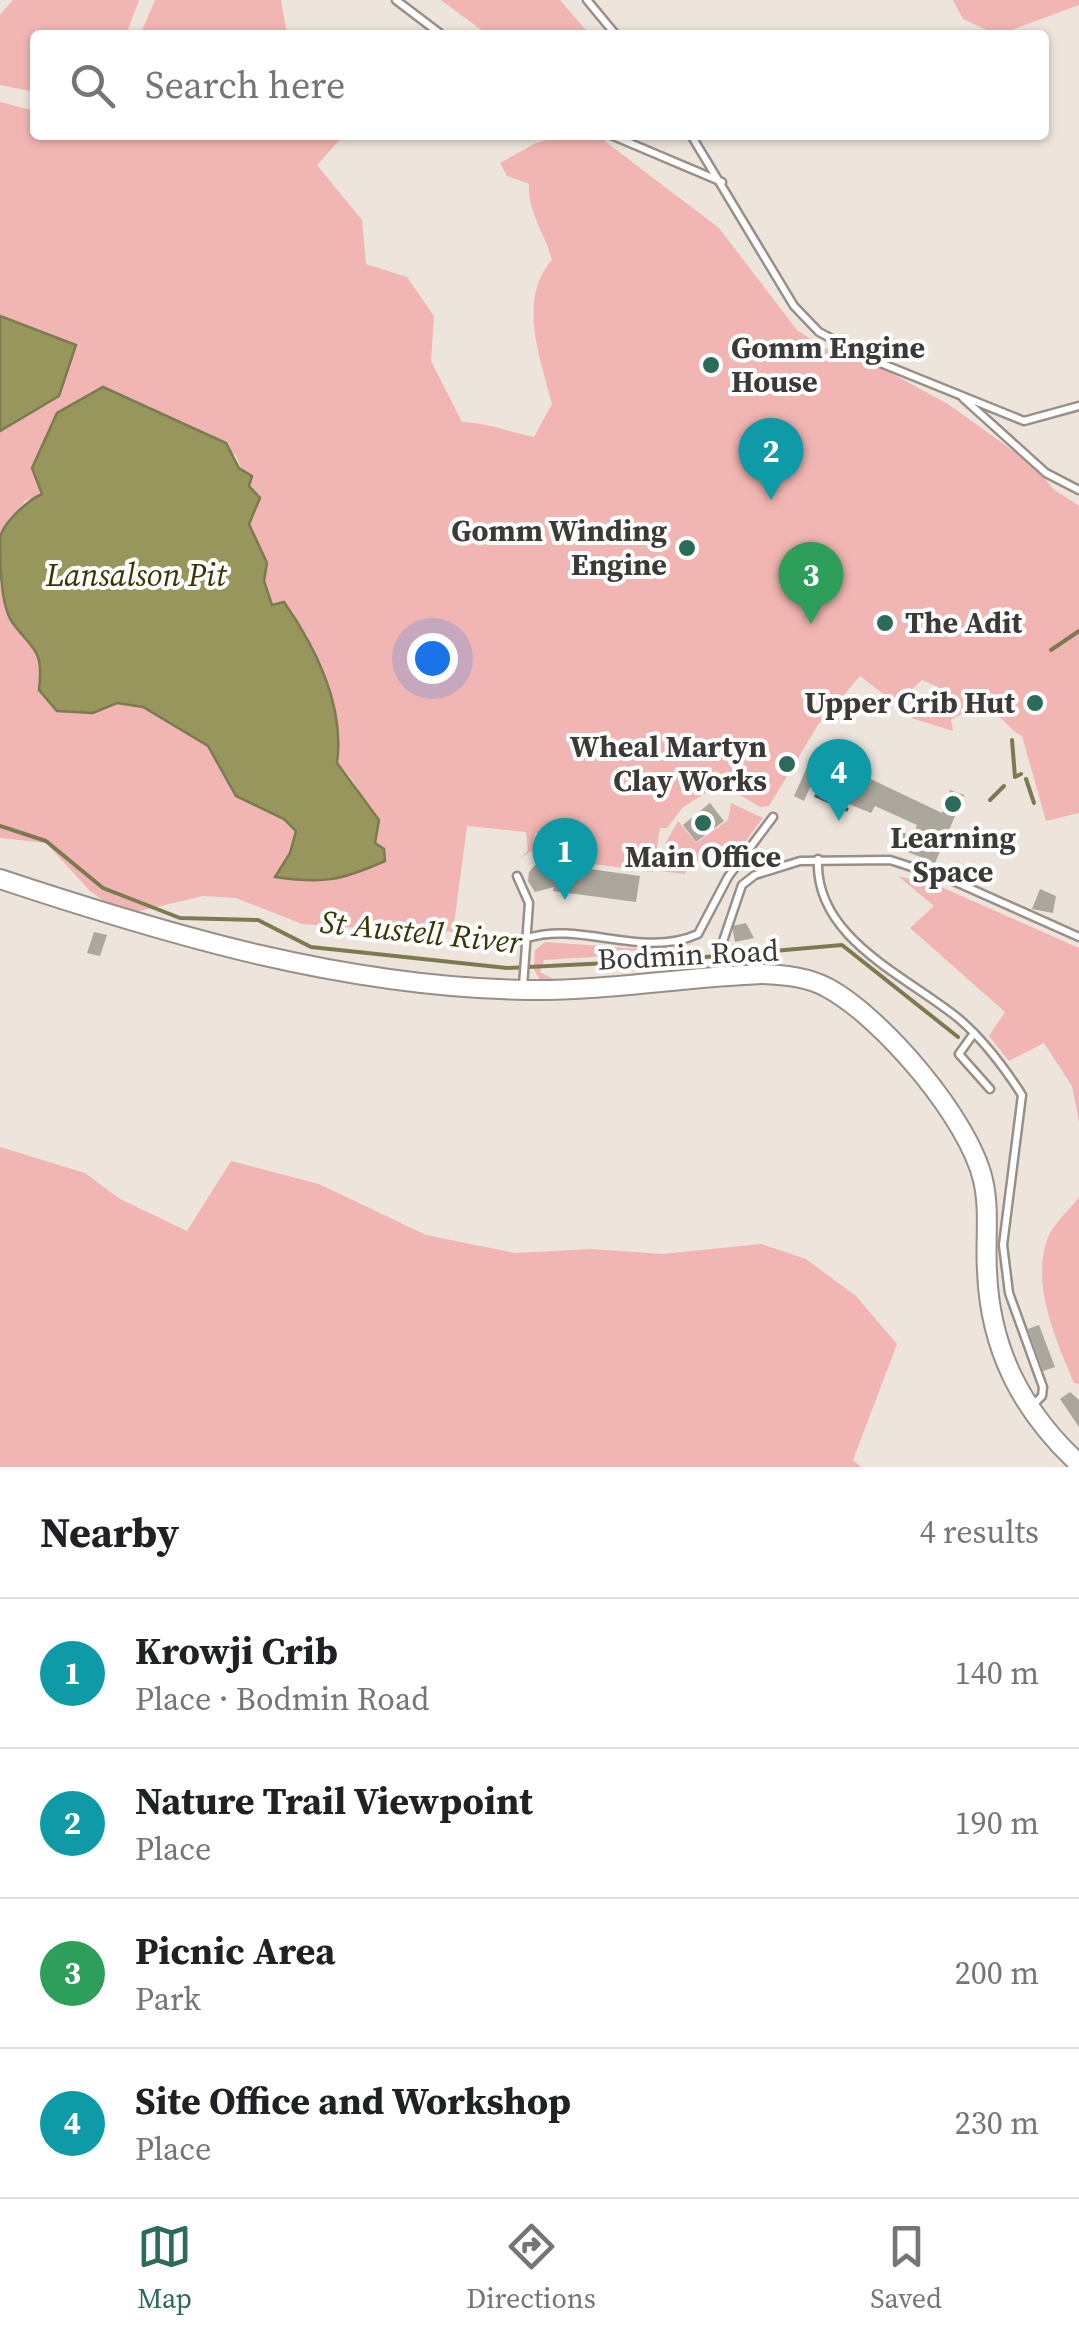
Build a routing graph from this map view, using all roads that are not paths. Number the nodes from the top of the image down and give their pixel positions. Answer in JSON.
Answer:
{"nodes":[{"id":1,"x":396,"y":0,"type":"edge"},
{"id":2,"x":587,"y":0,"type":"edge"},
{"id":3,"x":435,"y":30,"type":"edge"},
{"id":4,"x":612,"y":30,"type":"edge"},
{"id":5,"x":624,"y":140,"type":"edge"},
{"id":6,"x":693,"y":140,"type":"edge"},
{"id":7,"x":723,"y":183,"type":"junction"},
{"id":8,"x":958,"y":394,"type":"junction"},
{"id":9,"x":1079,"y":406,"type":"edge"},
{"id":10,"x":1079,"y":490,"type":"edge"},
{"id":11,"x":773,"y":817,"type":"dead end"},
{"id":12,"x":818,"y":859,"type":"junction"},
{"id":13,"x":517,"y":876,"type":"dead end"},
{"id":14,"x":0,"y":880,"type":"edge"},
{"id":15,"x":527,"y":938,"type":"junction"},
{"id":16,"x":1079,"y":938,"type":"edge"},
{"id":17,"x":721,"y":970,"type":"junction"},
{"id":18,"x":523,"y":985,"type":"junction"},
{"id":19,"x":974,"y":1033,"type":"junction"},
{"id":20,"x":990,"y":1088,"type":"dead end"},
{"id":21,"x":1029,"y":1409,"type":"junction"},
{"id":22,"x":1079,"y":1464,"type":"edge"}],
"edges":[{"from":1,"to":3,"type":"lane"},
{"from":2,"to":4,"type":"lane"},
{"from":5,"to":7,"type":"lane"},
{"from":6,"to":7,"type":"lane"},
{"from":7,"to":8,"type":"lane"},
{"from":8,"to":9,"type":"lane"},
{"from":8,"to":10,"type":"lane"},
{"from":11,"to":15,"type":"lane"},
{"from":12,"to":16,"type":"lane"},
{"from":12,"to":17,"type":"lane"},
{"from":12,"to":19,"type":"lane"},
{"from":13,"to":15,"type":"lane"},
{"from":14,"to":18,"type":"main road","name":"Bodmin Road"},
{"from":15,"to":18,"type":"lane"},
{"from":17,"to":18,"type":"main road","name":"Bodmin Road"},
{"from":17,"to":21,"type":"main road","name":"Bodmin Road"},
{"from":19,"to":20,"type":"lane"},
{"from":19,"to":21,"type":"lane"},
{"from":21,"to":22,"type":"main road","name":"Bodmin Road"}]}
